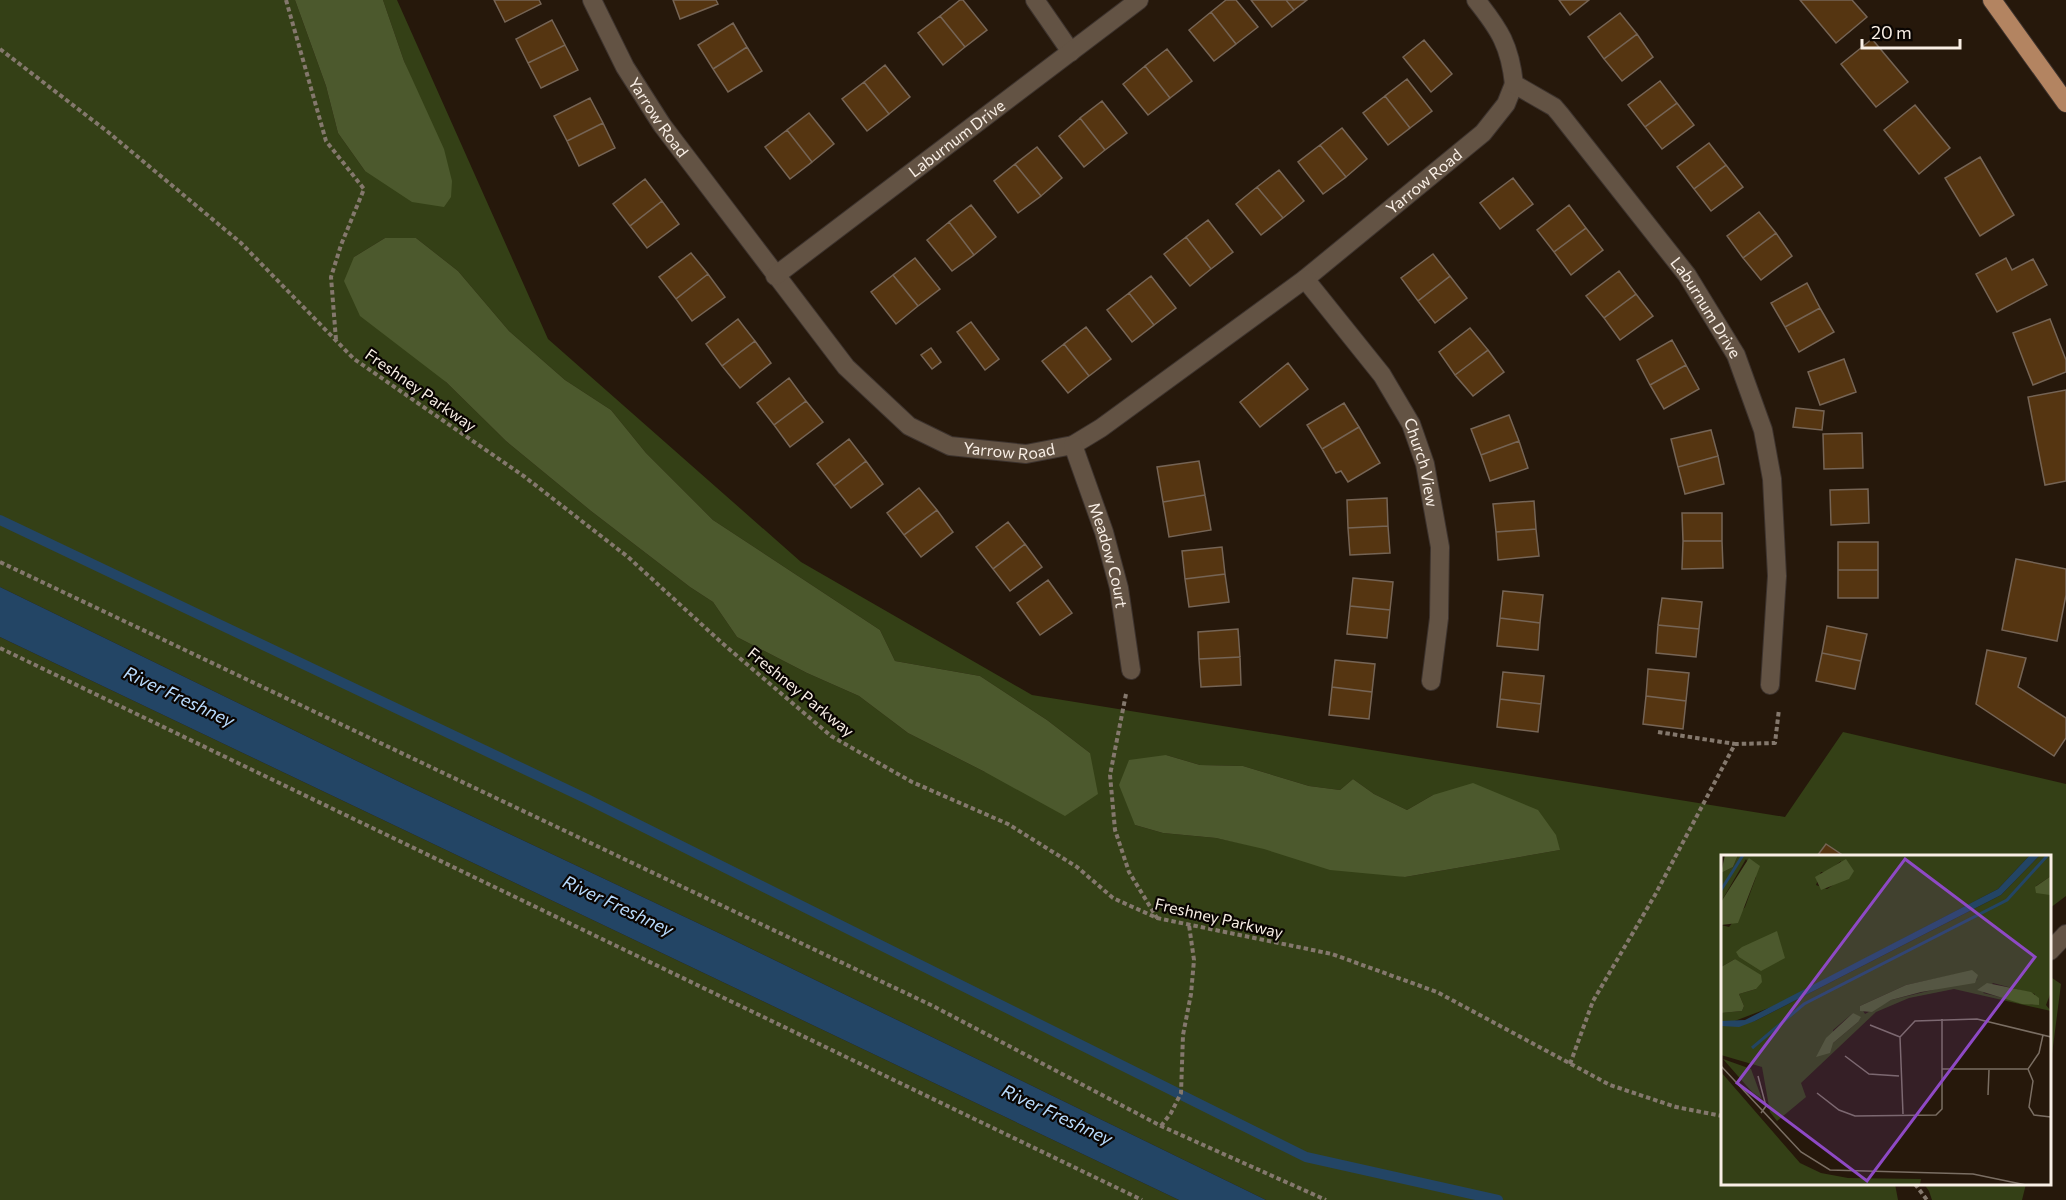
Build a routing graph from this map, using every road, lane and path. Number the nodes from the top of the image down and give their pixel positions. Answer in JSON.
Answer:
{"nodes":[{"id":1,"x":286,"y":0,"type":"edge"},
{"id":2,"x":592,"y":0,"type":"edge"},
{"id":3,"x":1035,"y":0,"type":"edge"},
{"id":4,"x":1138,"y":0,"type":"edge"},
{"id":5,"x":1476,"y":0,"type":"edge"},
{"id":6,"x":1992,"y":0,"type":"edge"},
{"id":7,"x":0,"y":49,"type":"edge"},
{"id":8,"x":1071,"y":51,"type":"junction"},
{"id":9,"x":1514,"y":84,"type":"junction"},
{"id":10,"x":2066,"y":103,"type":"edge"},
{"id":11,"x":775,"y":276,"type":"junction"},
{"id":12,"x":1305,"y":279,"type":"junction"},
{"id":13,"x":336,"y":341,"type":"junction"},
{"id":14,"x":1072,"y":445,"type":"junction"},
{"id":15,"x":0,"y":562,"type":"edge"},
{"id":16,"x":0,"y":648,"type":"edge"},
{"id":17,"x":1131,"y":670,"type":"joint"},
{"id":18,"x":1431,"y":681,"type":"dead end"},
{"id":19,"x":1770,"y":685,"type":"joint"},
{"id":20,"x":1658,"y":732,"type":"dead end"},
{"id":21,"x":1735,"y":744,"type":"junction"},
{"id":22,"x":1157,"y":918,"type":"junction"},
{"id":23,"x":1189,"y":925,"type":"junction"},
{"id":24,"x":2066,"y":934,"type":"edge"},
{"id":25,"x":2051,"y":949,"type":"edge"},
{"id":26,"x":1570,"y":1064,"type":"junction"},
{"id":27,"x":1721,"y":1116,"type":"edge"},
{"id":28,"x":1161,"y":1126,"type":"junction"},
{"id":29,"x":1916,"y":1185,"type":"edge"},
{"id":30,"x":1142,"y":1200,"type":"edge"},
{"id":31,"x":1326,"y":1200,"type":"edge"},
{"id":32,"x":1927,"y":1200,"type":"edge"}],
"edges":[{"from":1,"to":13,"type":"path"},
{"from":2,"to":11,"type":"street","name":"Yarrow Road"},
{"from":3,"to":8,"type":"street"},
{"from":4,"to":8,"type":"street","name":"Laburnum Drive"},
{"from":5,"to":9,"type":"street"},
{"from":6,"to":10,"type":"main road"},
{"from":7,"to":13,"type":"path","name":"Freshney Parkway"},
{"from":8,"to":11,"type":"street","name":"Laburnum Drive"},
{"from":9,"to":12,"type":"street","name":"Yarrow Road"},
{"from":9,"to":19,"type":"street","name":"Laburnum Drive"},
{"from":11,"to":14,"type":"street","name":"Yarrow Road"},
{"from":12,"to":14,"type":"street","name":"Yarrow Road"},
{"from":12,"to":18,"type":"street","name":"Church View"},
{"from":13,"to":22,"type":"path","name":"Freshney Parkway"},
{"from":14,"to":17,"type":"street","name":"Meadow Court"},
{"from":15,"to":28,"type":"path"},
{"from":16,"to":30,"type":"path"},
{"from":17,"to":22,"type":"path"},
{"from":19,"to":21,"type":"path"},
{"from":20,"to":21,"type":"path"},
{"from":21,"to":26,"type":"path"},
{"from":22,"to":23,"type":"path","name":"Freshney Parkway"},
{"from":23,"to":26,"type":"path","name":"Freshney Parkway"},
{"from":23,"to":28,"type":"path"},
{"from":24,"to":25,"type":"street"},
{"from":26,"to":27,"type":"path","name":"Freshney Parkway"},
{"from":28,"to":31,"type":"path"},
{"from":29,"to":32,"type":"path"}]}
